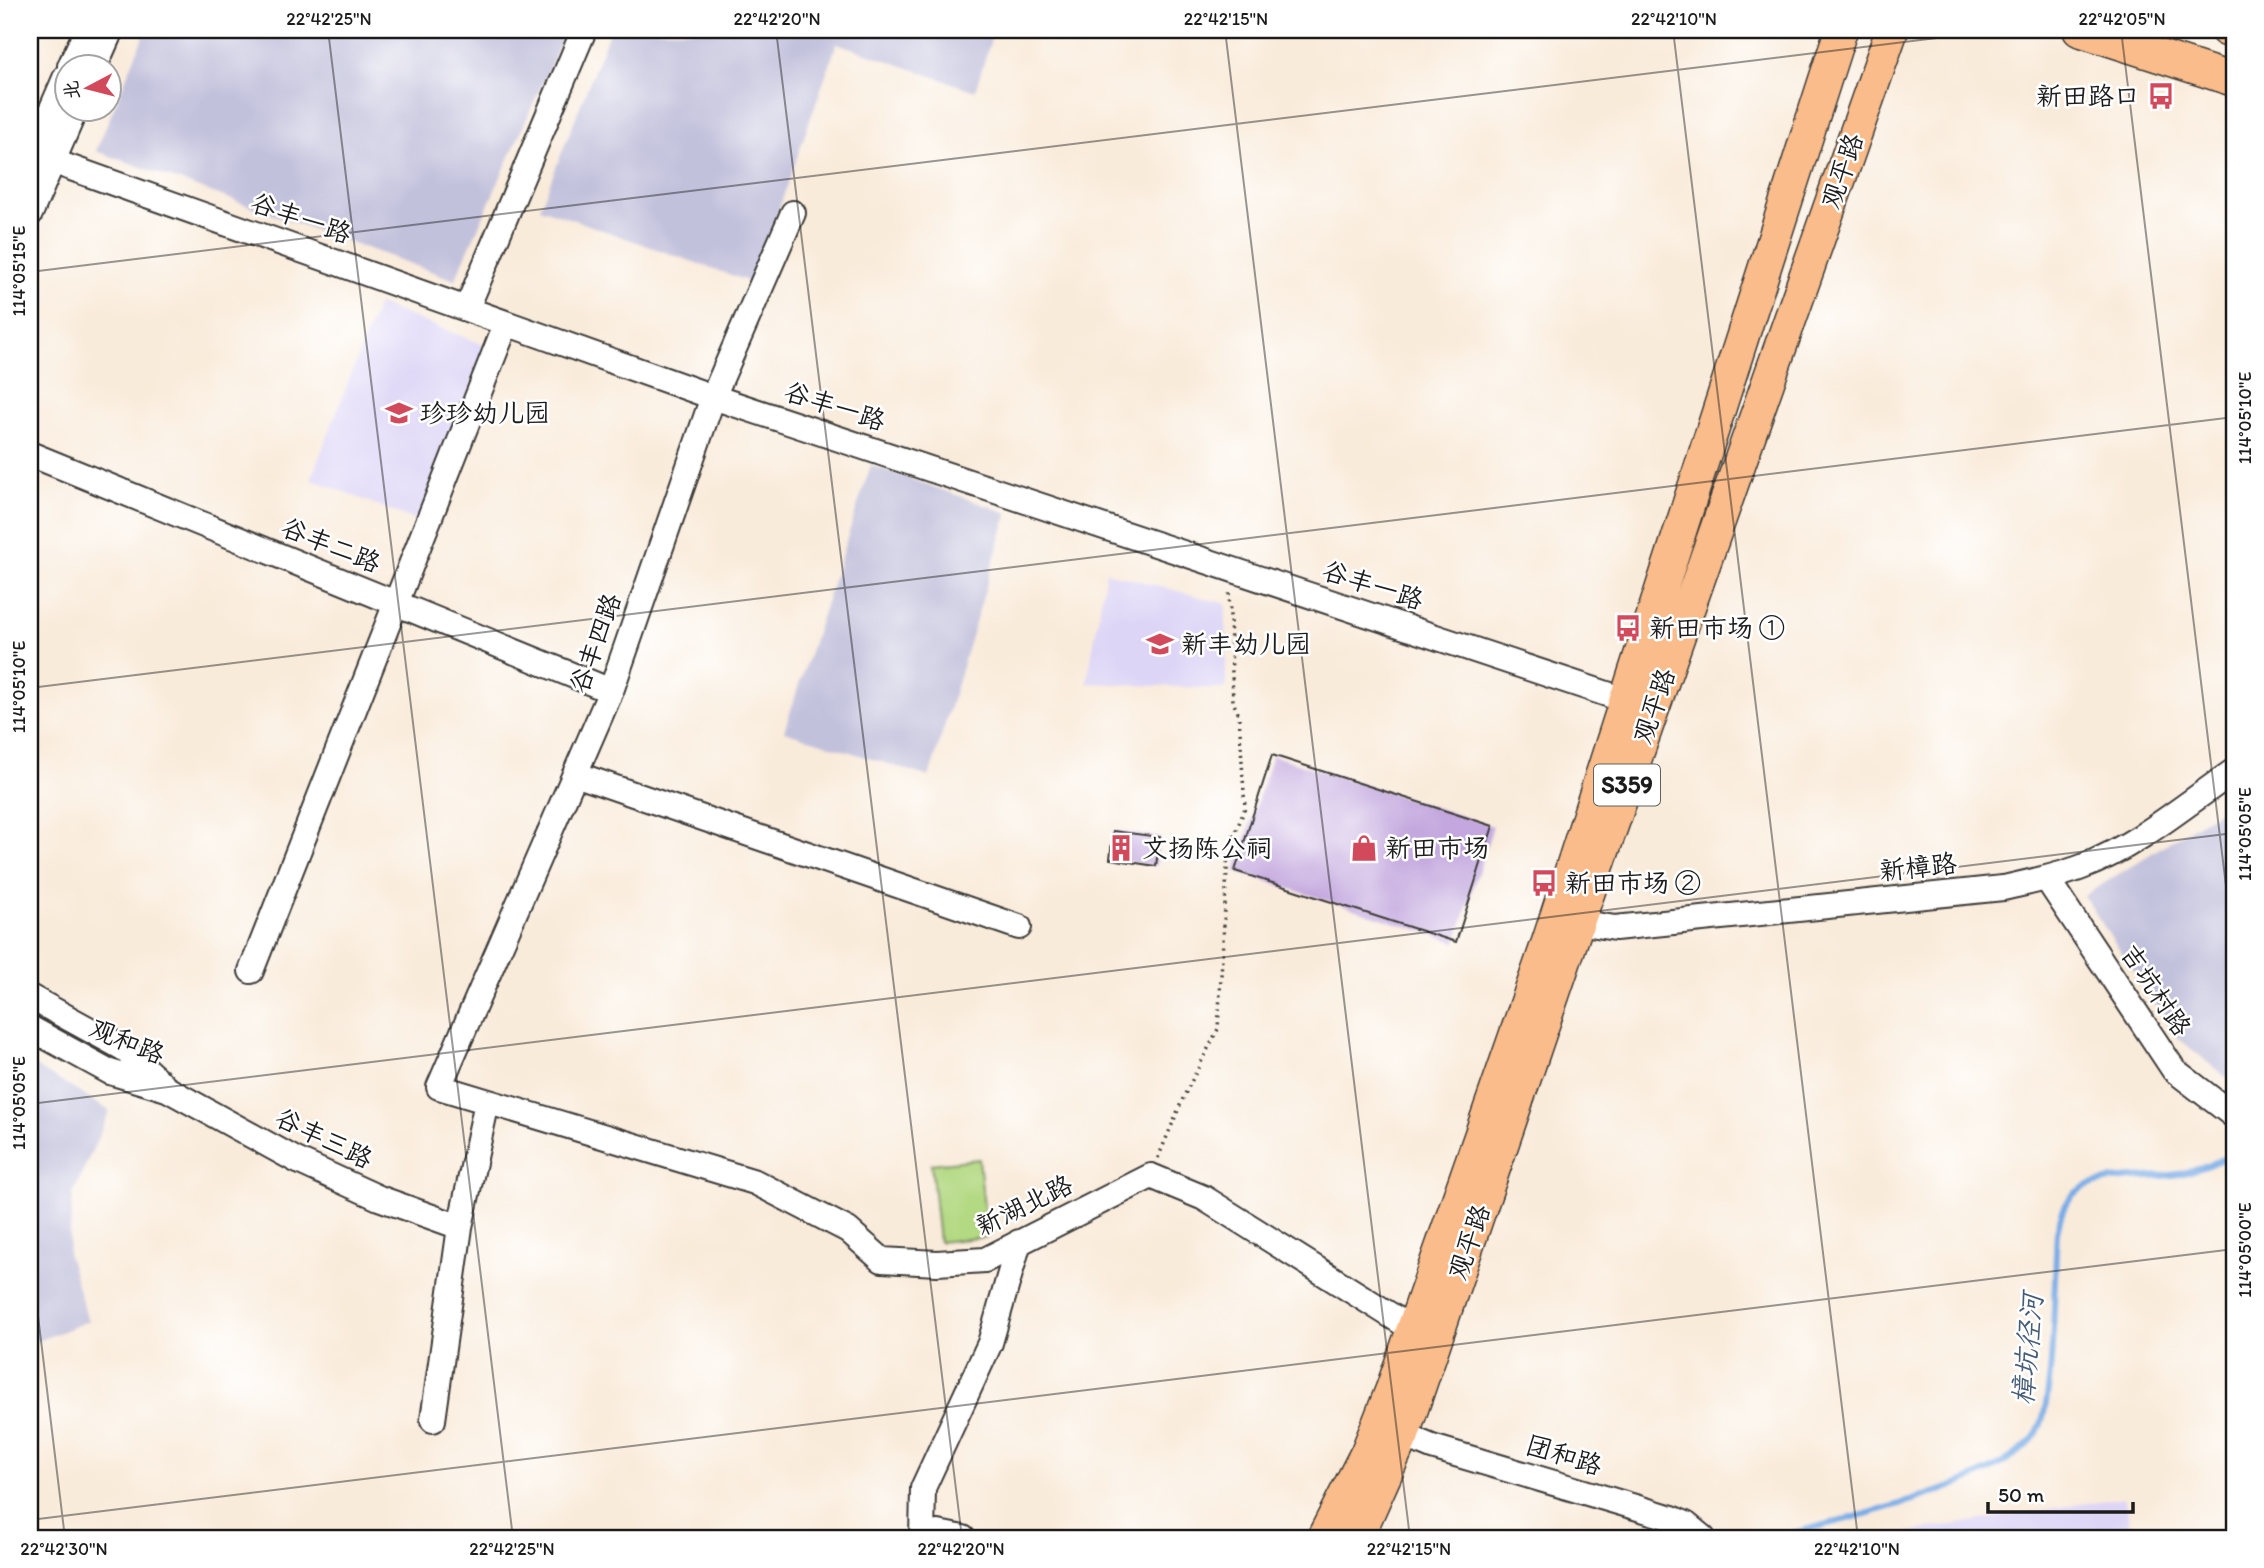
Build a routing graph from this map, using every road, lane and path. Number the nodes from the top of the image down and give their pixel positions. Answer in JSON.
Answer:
{"nodes":[{"id":1,"x":87,"y":30,"type":"edge"},
{"id":2,"x":111,"y":30,"type":"edge"},
{"id":3,"x":584,"y":30,"type":"edge"},
{"id":4,"x":1825,"y":30,"type":"edge"},
{"id":5,"x":1841,"y":30,"type":"edge"},
{"id":6,"x":1910,"y":30,"type":"edge"},
{"id":7,"x":2079,"y":30,"type":"edge"},
{"id":8,"x":2226,"y":30,"type":"edge"},
{"id":9,"x":2234,"y":32,"type":"edge"},
{"id":10,"x":1887,"y":43,"type":"edge"},
{"id":11,"x":77,"y":52,"type":"edge"},
{"id":12,"x":101,"y":52,"type":"edge"},
{"id":13,"x":1826,"y":78,"type":"junction"},
{"id":14,"x":2234,"y":80,"type":"edge"},
{"id":15,"x":52,"y":117,"type":"edge"},
{"id":16,"x":65,"y":122,"type":"edge"},
{"id":17,"x":38,"y":158,"type":"edge"},
{"id":18,"x":793,"y":213,"type":"dead end"},
{"id":19,"x":30,"y":214,"type":"edge"},
{"id":20,"x":467,"y":308,"type":"junction"},
{"id":21,"x":506,"y":324,"type":"junction"},
{"id":22,"x":713,"y":397,"type":"junction"},
{"id":23,"x":30,"y":454,"type":"edge"},
{"id":24,"x":1228,"y":568,"type":"junction"},
{"id":25,"x":396,"y":603,"type":"junction"},
{"id":26,"x":611,"y":691,"type":"junction"},
{"id":27,"x":1625,"y":700,"type":"junction"},
{"id":28,"x":2234,"y":771,"type":"edge"},
{"id":29,"x":575,"y":774,"type":"junction"},
{"id":30,"x":2047,"y":878,"type":"junction"},
{"id":31,"x":1578,"y":922,"type":"junction"},
{"id":32,"x":1019,"y":928,"type":"dead end"},
{"id":33,"x":251,"y":971,"type":"dead end"},
{"id":34,"x":30,"y":997,"type":"edge"},
{"id":35,"x":30,"y":1028,"type":"edge"},
{"id":36,"x":439,"y":1087,"type":"joint"},
{"id":37,"x":167,"y":1089,"type":"junction"},
{"id":38,"x":487,"y":1102,"type":"junction"},
{"id":39,"x":2234,"y":1116,"type":"edge"},
{"id":40,"x":1151,"y":1176,"type":"junction"},
{"id":41,"x":460,"y":1227,"type":"junction"},
{"id":42,"x":1019,"y":1242,"type":"junction"},
{"id":43,"x":1413,"y":1330,"type":"junction"},
{"id":44,"x":433,"y":1420,"type":"dead end"},
{"id":45,"x":1404,"y":1435,"type":"junction"},
{"id":46,"x":1701,"y":1535,"type":"edge"},
{"id":47,"x":922,"y":1538,"type":"edge"},
{"id":48,"x":928,"y":1538,"type":"edge"},
{"id":49,"x":963,"y":1538,"type":"edge"},
{"id":50,"x":1323,"y":1538,"type":"edge"},
{"id":51,"x":1357,"y":1538,"type":"edge"}],
"edges":[{"from":1,"to":11,"type":"street"},
{"from":2,"to":12,"type":"street"},
{"from":3,"to":20,"type":"street"},
{"from":4,"to":13,"type":"main road"},
{"from":5,"to":13,"type":"main road","name":"观平路","number":"S359"},
{"from":6,"to":10,"type":"main road"},
{"from":7,"to":14,"type":"main road"},
{"from":8,"to":9,"type":"main road"},
{"from":10,"to":31,"type":"main road","name":"观平路","number":"S359"},
{"from":13,"to":27,"type":"main road","name":"观平路","number":"S359"},
{"from":15,"to":17,"type":"street"},
{"from":16,"to":17,"type":"street"},
{"from":17,"to":19,"type":"street"},
{"from":17,"to":20,"type":"street","name":"谷丰一路"},
{"from":18,"to":22,"type":"street","name":"谷丰四路"},
{"from":20,"to":21,"type":"street","name":"谷丰一路"},
{"from":21,"to":22,"type":"street","name":"谷丰一路"},
{"from":21,"to":25,"type":"street"},
{"from":22,"to":24,"type":"street","name":"谷丰一路"},
{"from":22,"to":26,"type":"street","name":"谷丰四路"},
{"from":23,"to":25,"type":"street","name":"谷丰二路"},
{"from":24,"to":27,"type":"street","name":"谷丰一路"},
{"from":24,"to":40,"type":"path"},
{"from":25,"to":26,"type":"street","name":"谷丰二路"},
{"from":25,"to":33,"type":"street"},
{"from":26,"to":29,"type":"street","name":"谷丰四路"},
{"from":27,"to":43,"type":"main road","name":"观平路","number":"S359"},
{"from":28,"to":30,"type":"street","name":"新樟路"},
{"from":29,"to":32,"type":"street"},
{"from":29,"to":36,"type":"street","name":"谷丰四路"},
{"from":30,"to":31,"type":"street","name":"新樟路"},
{"from":30,"to":39,"type":"street","name":"吉坑村路"},
{"from":31,"to":45,"type":"main road","name":"观平路","number":"S359"},
{"from":34,"to":37,"type":"street","name":"观和路"},
{"from":35,"to":37,"type":"street","name":"观和路"},
{"from":36,"to":38,"type":"street","name":"新湖北路"},
{"from":37,"to":41,"type":"street","name":"谷丰三路"},
{"from":38,"to":41,"type":"street"},
{"from":38,"to":42,"type":"street","name":"新湖北路"},
{"from":40,"to":42,"type":"street","name":"新湖北路"},
{"from":40,"to":43,"type":"street"},
{"from":41,"to":44,"type":"street"},
{"from":42,"to":47,"type":"street"},
{"from":43,"to":50,"type":"main road","name":"观平路","number":"S359"},
{"from":45,"to":46,"type":"street","name":"团和路"},
{"from":45,"to":51,"type":"main road","name":"观平路","number":"S359"},
{"from":48,"to":49,"type":"street"}]}
